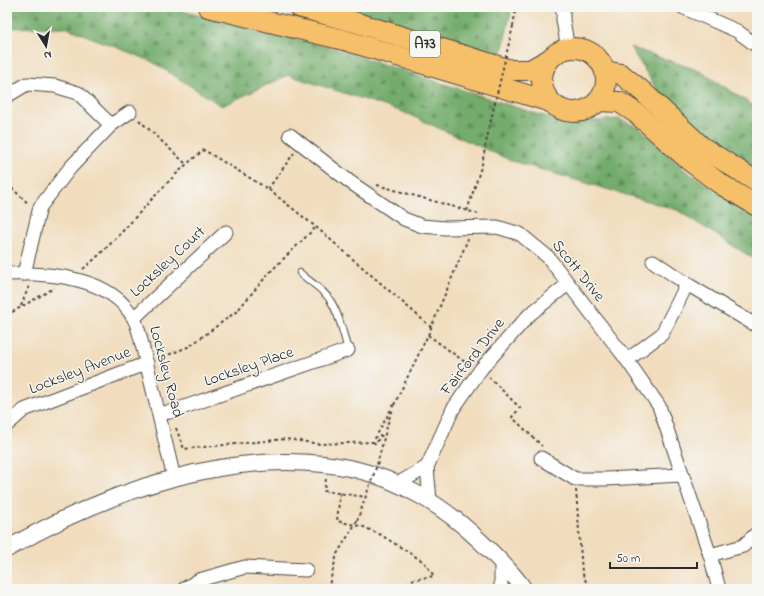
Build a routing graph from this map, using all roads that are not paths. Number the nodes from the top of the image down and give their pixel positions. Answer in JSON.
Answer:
{"nodes":[{"id":1,"x":208,"y":7,"type":"edge"},
{"id":2,"x":299,"y":7,"type":"edge"},
{"id":3,"x":563,"y":7,"type":"edge"},
{"id":4,"x":682,"y":7,"type":"edge"},
{"id":5,"x":757,"y":46,"type":"edge"},
{"id":6,"x":568,"y":49,"type":"junction"},
{"id":7,"x":550,"y":59,"type":"junction"},
{"id":8,"x":605,"y":71,"type":"junction"},
{"id":9,"x":7,"y":96,"type":"edge"},
{"id":10,"x":598,"y":101,"type":"junction"},
{"id":11,"x":551,"y":102,"type":"junction"},
{"id":12,"x":130,"y":112,"type":"road end"},
{"id":13,"x":111,"y":125,"type":"junction"},
{"id":14,"x":295,"y":140,"type":"road end"},
{"id":15,"x":757,"y":182,"type":"edge"},
{"id":16,"x":757,"y":206,"type":"edge"},
{"id":17,"x":226,"y":232,"type":"dead end"},
{"id":18,"x":653,"y":261,"type":"dead end"},
{"id":19,"x":300,"y":273,"type":"dead end"},
{"id":20,"x":7,"y":274,"type":"edge"},
{"id":21,"x":29,"y":275,"type":"junction"},
{"id":22,"x":568,"y":284,"type":"junction"},
{"id":23,"x":687,"y":284,"type":"junction"},
{"id":24,"x":134,"y":318,"type":"junction"},
{"id":25,"x":757,"y":326,"type":"edge"},
{"id":26,"x":348,"y":350,"type":"joint"},
{"id":27,"x":627,"y":360,"type":"junction"},
{"id":28,"x":147,"y":363,"type":"junction"},
{"id":29,"x":165,"y":413,"type":"junction"},
{"id":30,"x":7,"y":425,"type":"edge"},
{"id":31,"x":541,"y":458,"type":"road end"},
{"id":32,"x":427,"y":467,"type":"junction"},
{"id":33,"x":682,"y":475,"type":"junction"},
{"id":34,"x":174,"y":478,"type":"junction"},
{"id":35,"x":397,"y":484,"type":"junction"},
{"id":36,"x":430,"y":501,"type":"junction"},
{"id":37,"x":757,"y":533,"type":"edge"},
{"id":38,"x":8,"y":551,"type":"edge"},
{"id":39,"x":710,"y":555,"type":"junction"},
{"id":40,"x":501,"y":561,"type":"junction"},
{"id":41,"x":306,"y":570,"type":"dead end"},
{"id":42,"x":184,"y":589,"type":"edge"},
{"id":43,"x":501,"y":589,"type":"edge"},
{"id":44,"x":524,"y":589,"type":"edge"},
{"id":45,"x":719,"y":589,"type":"edge"}],
"edges":[{"from":1,"to":11,"type":"main road","number":"A73"},
{"from":2,"to":7,"type":"main road","number":"A73"},
{"from":3,"to":6,"type":"street"},
{"from":4,"to":5,"type":"street"},
{"from":6,"to":7,"type":"main road","number":"A73"},
{"from":6,"to":8,"type":"main road"},
{"from":7,"to":11,"type":"main road"},
{"from":8,"to":10,"type":"main road"},
{"from":8,"to":15,"type":"main road"},
{"from":9,"to":13,"type":"street"},
{"from":10,"to":11,"type":"main road","number":"A73"},
{"from":10,"to":16,"type":"main road"},
{"from":12,"to":13,"type":"street"},
{"from":13,"to":21,"type":"street"},
{"from":14,"to":22,"type":"street","name":"Scott Drive"},
{"from":17,"to":24,"type":"street","name":"Locksley Court"},
{"from":18,"to":23,"type":"street"},
{"from":19,"to":26,"type":"lane"},
{"from":20,"to":21,"type":"street","name":"Locksley Road"},
{"from":21,"to":24,"type":"street","name":"Locksley Road"},
{"from":22,"to":27,"type":"street","name":"Scott Drive"},
{"from":22,"to":32,"type":"street","name":"Fairford Drive"},
{"from":23,"to":25,"type":"street"},
{"from":23,"to":27,"type":"street"},
{"from":24,"to":28,"type":"street","name":"Locksley Road"},
{"from":26,"to":29,"type":"street","name":"Locksley Place"},
{"from":27,"to":33,"type":"street","name":"Scott Drive"},
{"from":28,"to":29,"type":"street","name":"Locksley Road"},
{"from":28,"to":30,"type":"street","name":"Locksley Avenue"},
{"from":29,"to":34,"type":"street","name":"Locksley Road"},
{"from":31,"to":33,"type":"street"},
{"from":32,"to":35,"type":"street"},
{"from":32,"to":36,"type":"street","name":"Fairford Drive"},
{"from":33,"to":39,"type":"street","name":"Scott Drive"},
{"from":34,"to":35,"type":"street"},
{"from":34,"to":38,"type":"street"},
{"from":35,"to":36,"type":"street"},
{"from":36,"to":40,"type":"street"},
{"from":37,"to":39,"type":"street"},
{"from":39,"to":45,"type":"street","name":"Scott Drive"},
{"from":40,"to":43,"type":"street"},
{"from":40,"to":44,"type":"street"},
{"from":41,"to":42,"type":"street"}]}
